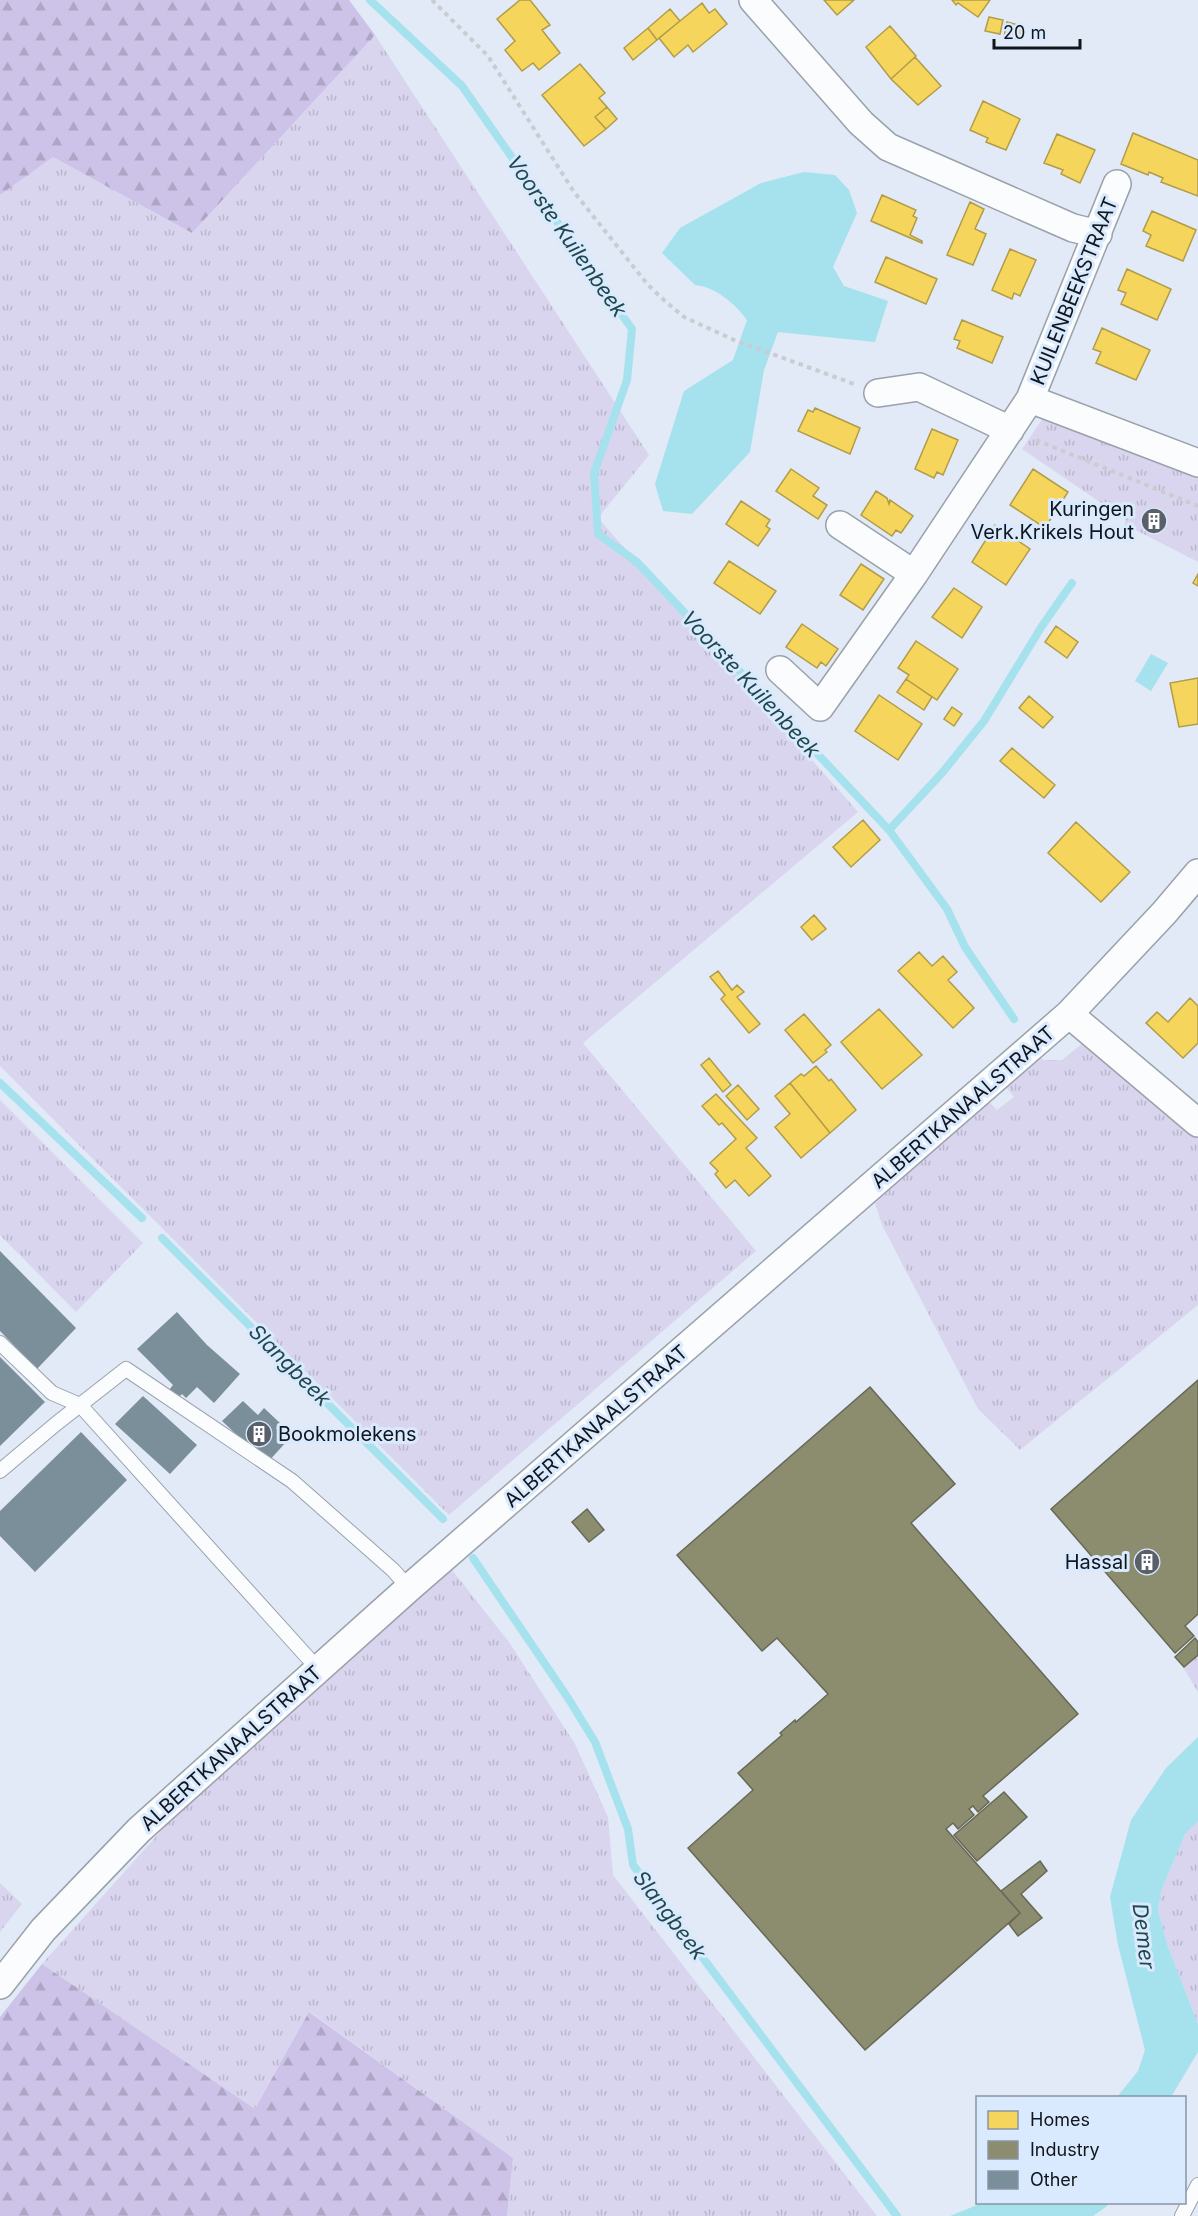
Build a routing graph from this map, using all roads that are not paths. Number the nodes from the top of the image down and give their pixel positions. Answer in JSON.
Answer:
{"nodes":[{"id":1,"x":753,"y":0,"type":"edge"},
{"id":2,"x":1117,"y":184,"type":"dead end"},
{"id":3,"x":1098,"y":234,"type":"junction"},
{"id":4,"x":878,"y":393,"type":"road end"},
{"id":5,"x":1030,"y":399,"type":"junction"},
{"id":6,"x":1010,"y":430,"type":"junction"},
{"id":7,"x":1198,"y":463,"type":"edge"},
{"id":8,"x":840,"y":525,"type":"dead end"},
{"id":9,"x":914,"y":574,"type":"junction"},
{"id":10,"x":780,"y":670,"type":"dead end"},
{"id":11,"x":1198,"y":873,"type":"edge"},
{"id":12,"x":1069,"y":1014,"type":"junction"},
{"id":13,"x":1198,"y":1123,"type":"edge"},
{"id":14,"x":0,"y":1343,"type":"edge"},
{"id":15,"x":80,"y":1405,"type":"junction"},
{"id":16,"x":0,"y":1471,"type":"edge"},
{"id":17,"x":409,"y":1588,"type":"junction"},
{"id":18,"x":319,"y":1670,"type":"junction"},
{"id":19,"x":0,"y":1985,"type":"edge"},
{"id":20,"x":1198,"y":2185,"type":"edge"},
{"id":21,"x":1182,"y":2216,"type":"edge"}],
"edges":[{"from":1,"to":3,"type":"street"},
{"from":2,"to":3,"type":"street","name":"KUILENBEEKSTRAAT"},
{"from":3,"to":5,"type":"street","name":"KUILENBEEKSTRAAT"},
{"from":4,"to":6,"type":"street"},
{"from":5,"to":6,"type":"street","name":"KUILENBEEKSTRAAT"},
{"from":5,"to":7,"type":"street","name":"KUILENBEEKSTRAAT"},
{"from":6,"to":9,"type":"street","name":"KUILENBEEKSTRAAT"},
{"from":8,"to":9,"type":"street"},
{"from":9,"to":10,"type":"street","name":"KUILENBEEKSTRAAT"},
{"from":11,"to":12,"type":"street","name":"ALBERTKANAALSTRAAT"},
{"from":12,"to":13,"type":"street"},
{"from":12,"to":17,"type":"street","name":"ALBERTKANAALSTRAAT"},
{"from":14,"to":15,"type":"lane"},
{"from":15,"to":16,"type":"lane"},
{"from":15,"to":17,"type":"lane"},
{"from":15,"to":18,"type":"lane"},
{"from":17,"to":18,"type":"street","name":"ALBERTKANAALSTRAAT"},
{"from":18,"to":19,"type":"street","name":"ALBERTKANAALSTRAAT"},
{"from":20,"to":21,"type":"lane"}]}
